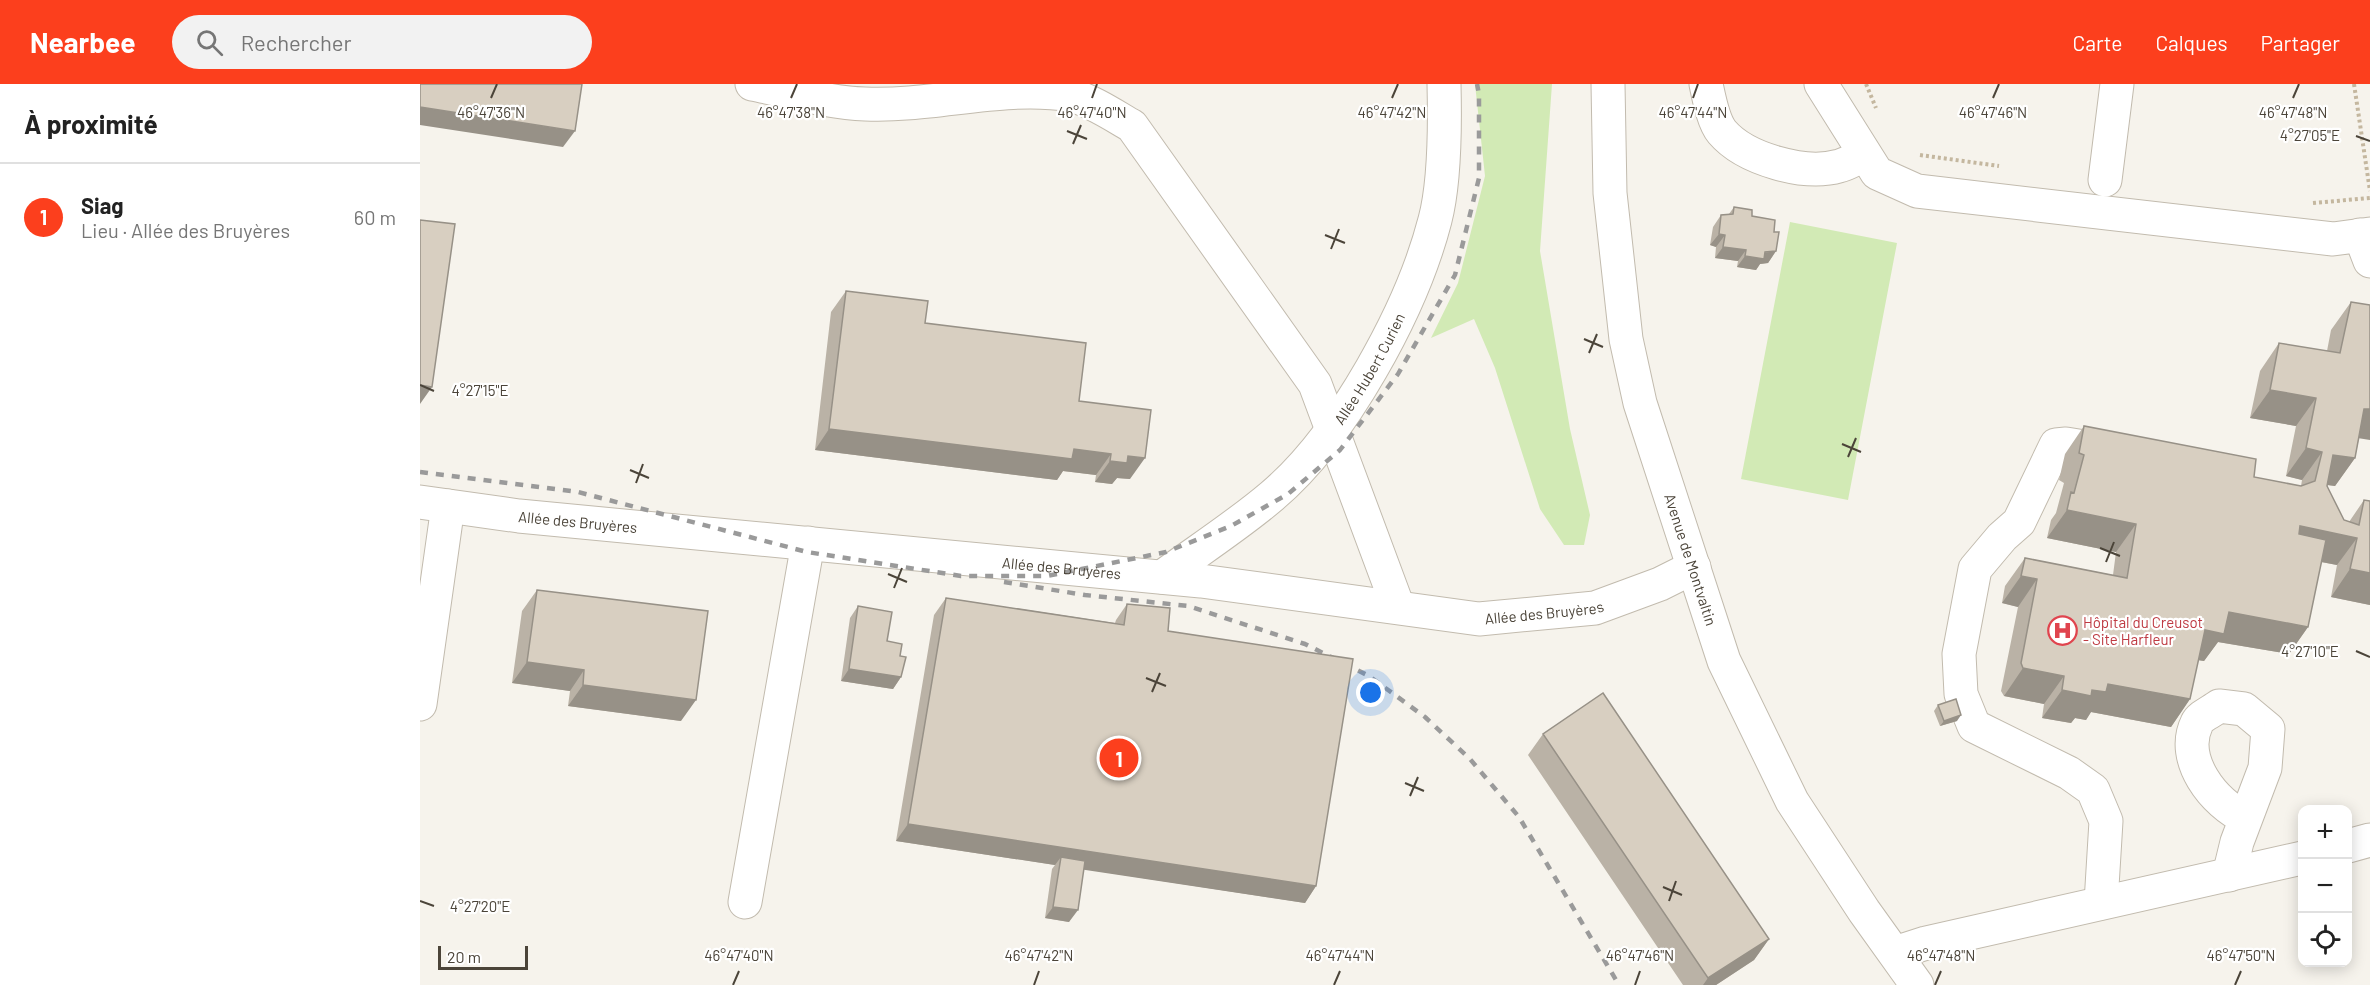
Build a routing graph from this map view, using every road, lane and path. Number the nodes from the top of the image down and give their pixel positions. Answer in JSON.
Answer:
{"nodes":[{"id":1,"x":752,"y":84,"type":"edge"},
{"id":2,"x":1444,"y":84,"type":"edge"},
{"id":3,"x":1608,"y":84,"type":"edge"},
{"id":4,"x":1706,"y":84,"type":"edge"},
{"id":5,"x":1821,"y":84,"type":"edge"},
{"id":6,"x":2117,"y":84,"type":"edge"},
{"id":7,"x":2354,"y":84,"type":"edge"},
{"id":8,"x":1864,"y":155,"type":"junction"},
{"id":9,"x":2105,"y":180,"type":"dead end"},
{"id":10,"x":2370,"y":191,"type":"edge"},
{"id":11,"x":2367,"y":243,"type":"edge"},
{"id":12,"x":1333,"y":432,"type":"junction"},
{"id":13,"x":2150,"y":458,"type":"edge"},
{"id":14,"x":434,"y":504,"type":"edge"},
{"id":15,"x":808,"y":543,"type":"junction"},
{"id":16,"x":1694,"y":567,"type":"junction"},
{"id":17,"x":1162,"y":577,"type":"junction"},
{"id":18,"x":1398,"y":607,"type":"junction"},
{"id":19,"x":420,"y":704,"type":"edge"},
{"id":20,"x":2246,"y":818,"type":"dead end"},
{"id":21,"x":2370,"y":840,"type":"edge"},
{"id":22,"x":2352,"y":845,"type":"edge"},
{"id":23,"x":2298,"y":859,"type":"edge"},
{"id":24,"x":2229,"y":875,"type":"junction"},
{"id":25,"x":745,"y":902,"type":"dead end"},
{"id":26,"x":2101,"y":903,"type":"junction"},
{"id":27,"x":1895,"y":954,"type":"junction"},
{"id":28,"x":1917,"y":985,"type":"edge"}],
"edges":[{"from":1,"to":12,"type":"street"},
{"from":2,"to":12,"type":"street","name":"Allée Hubert Curien"},
{"from":3,"to":16,"type":"street","name":"Avenue de Montvaltin"},
{"from":4,"to":8,"type":"street"},
{"from":5,"to":8,"type":"street"},
{"from":6,"to":9,"type":"street"},
{"from":7,"to":10,"type":"path"},
{"from":8,"to":11,"type":"street"},
{"from":12,"to":17,"type":"street","name":"Allée Hubert Curien"},
{"from":12,"to":18,"type":"street"},
{"from":13,"to":26,"type":"street"},
{"from":14,"to":15,"type":"street","name":"Allée des Bruyères"},
{"from":14,"to":19,"type":"street"},
{"from":15,"to":17,"type":"street","name":"Allée des Bruyères"},
{"from":15,"to":25,"type":"street"},
{"from":16,"to":18,"type":"street","name":"Allée des Bruyères"},
{"from":16,"to":27,"type":"street","name":"Avenue de Montvaltin"},
{"from":17,"to":18,"type":"street","name":"Allée des Bruyères"},
{"from":20,"to":24,"type":"street"},
{"from":21,"to":22,"type":"street"},
{"from":23,"to":24,"type":"street"},
{"from":24,"to":26,"type":"street"},
{"from":26,"to":27,"type":"street"},
{"from":27,"to":28,"type":"street","name":"Avenue de Montvaltin"}]}
